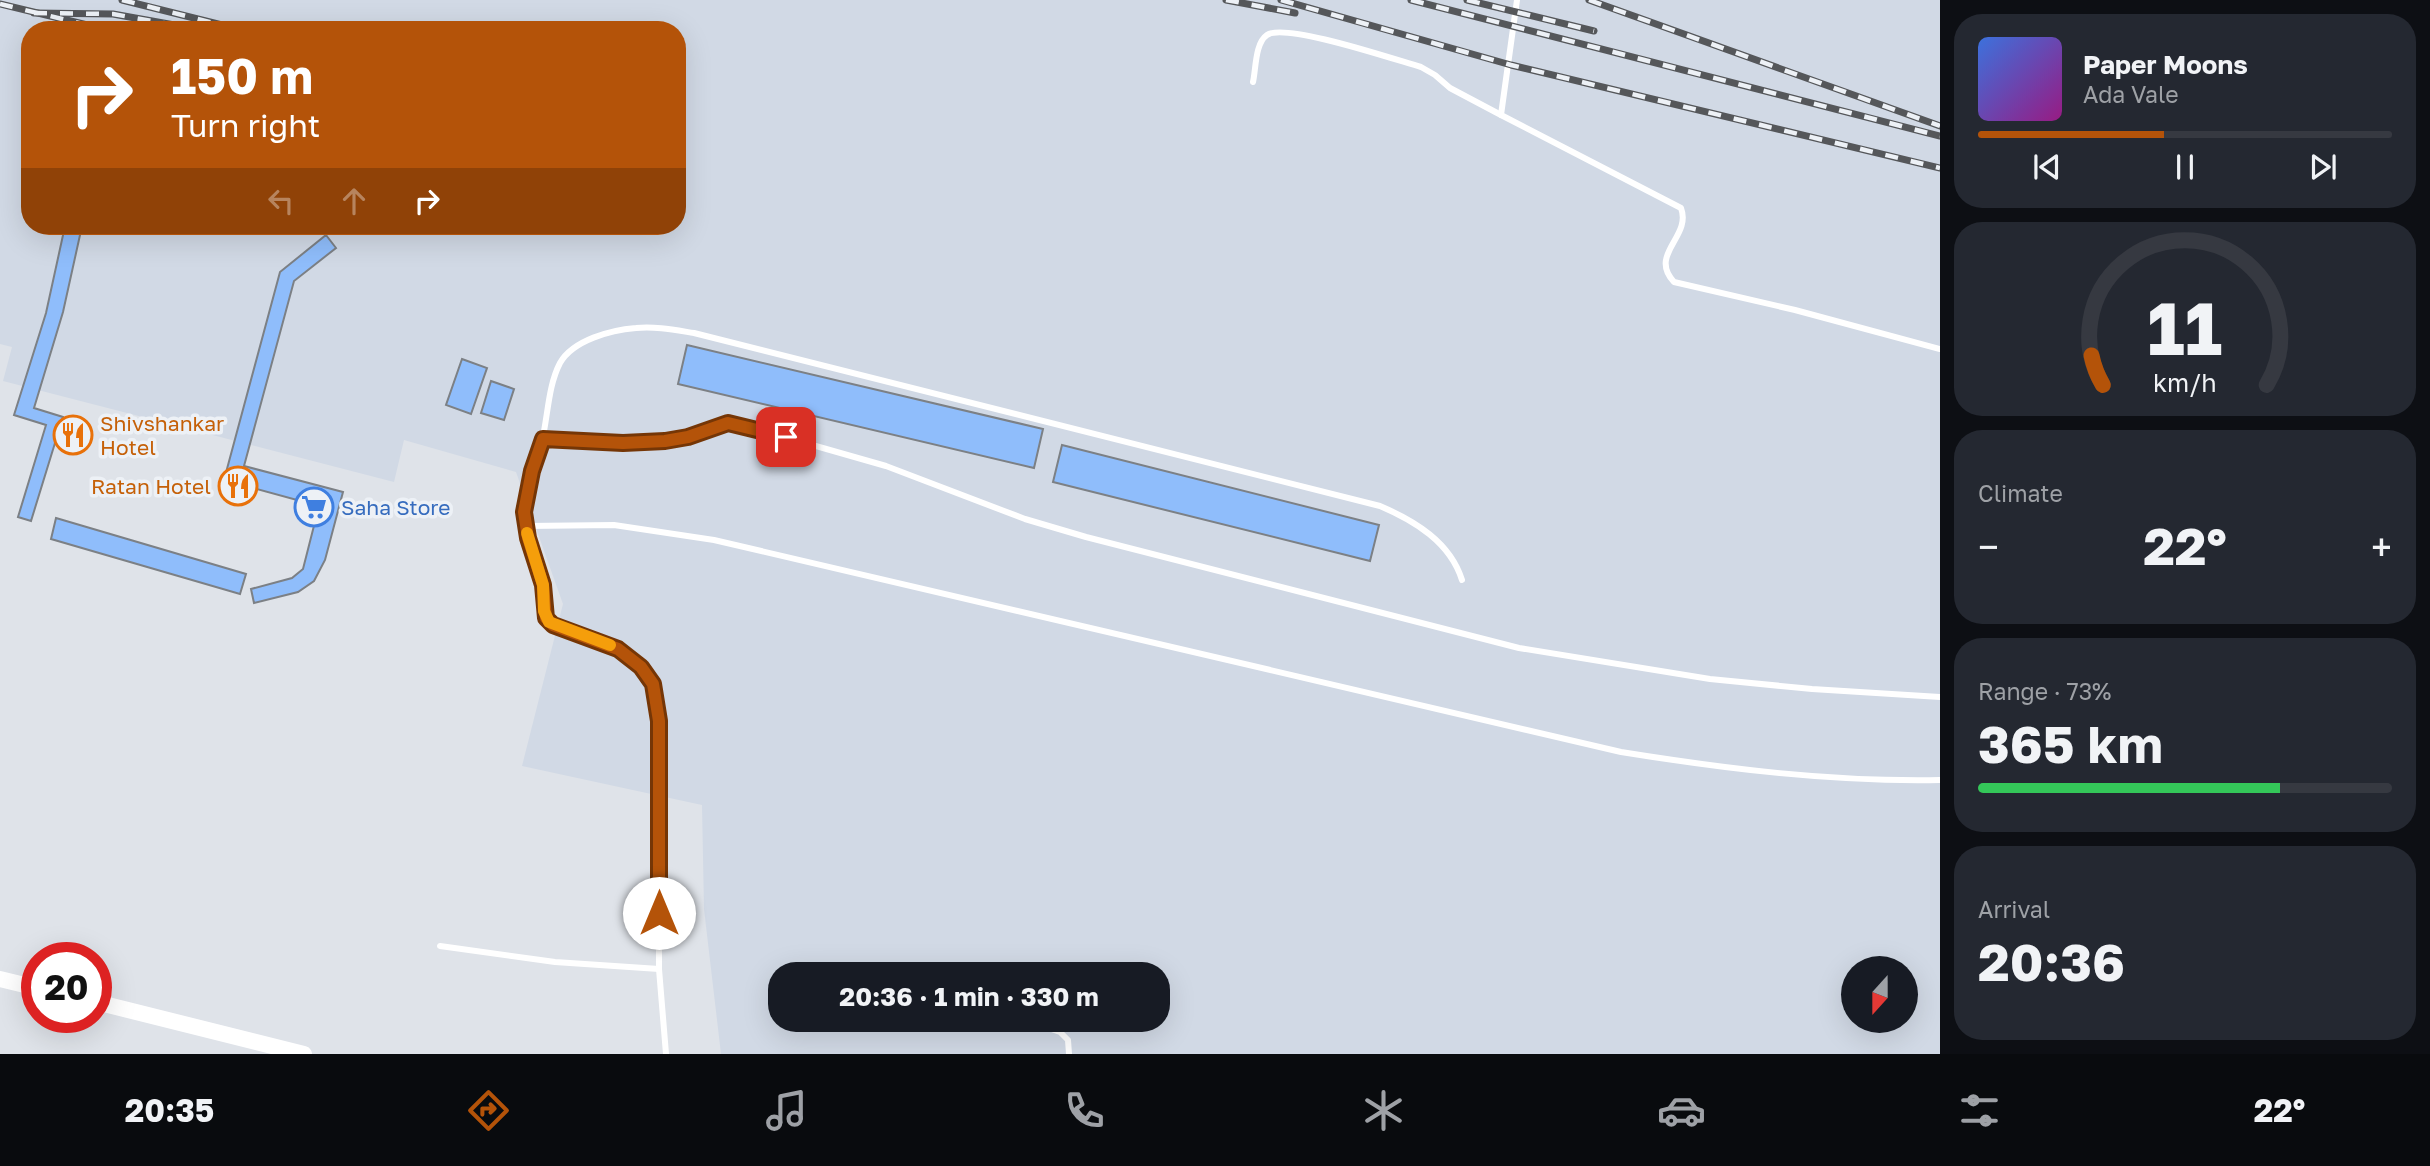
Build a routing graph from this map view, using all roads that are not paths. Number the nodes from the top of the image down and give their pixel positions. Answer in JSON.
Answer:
{"nodes":[{"id":1,"x":1517,"y":0,"type":"edge"},
{"id":2,"x":1253,"y":82,"type":"dead end"},
{"id":3,"x":1501,"y":115,"type":"junction"},
{"id":4,"x":1940,"y":349,"type":"edge"},
{"id":5,"x":543,"y":439,"type":"junction"},
{"id":6,"x":526,"y":526,"type":"junction"},
{"id":7,"x":1462,"y":580,"type":"dead end"},
{"id":8,"x":1940,"y":697,"type":"edge"},
{"id":9,"x":1940,"y":780,"type":"edge"},
{"id":10,"x":440,"y":946,"type":"dead end"},
{"id":11,"x":659,"y":969,"type":"junction"},
{"id":12,"x":0,"y":979,"type":"edge"},
{"id":13,"x":21,"y":984,"type":"edge"},
{"id":14,"x":112,"y":1006,"type":"edge"},
{"id":15,"x":1060,"y":1032,"type":"edge"},
{"id":16,"x":303,"y":1054,"type":"edge"},
{"id":17,"x":666,"y":1054,"type":"edge"},
{"id":18,"x":1069,"y":1054,"type":"edge"}],
"edges":[{"from":1,"to":3,"type":"lane"},
{"from":2,"to":3,"type":"lane"},
{"from":3,"to":4,"type":"lane"},
{"from":5,"to":6,"type":"lane"},
{"from":5,"to":7,"type":"lane"},
{"from":5,"to":8,"type":"lane"},
{"from":6,"to":9,"type":"lane"},
{"from":6,"to":11,"type":"lane"},
{"from":10,"to":11,"type":"lane"},
{"from":11,"to":17,"type":"lane"},
{"from":12,"to":13,"type":"street"},
{"from":14,"to":16,"type":"street"},
{"from":15,"to":18,"type":"lane"}]}
